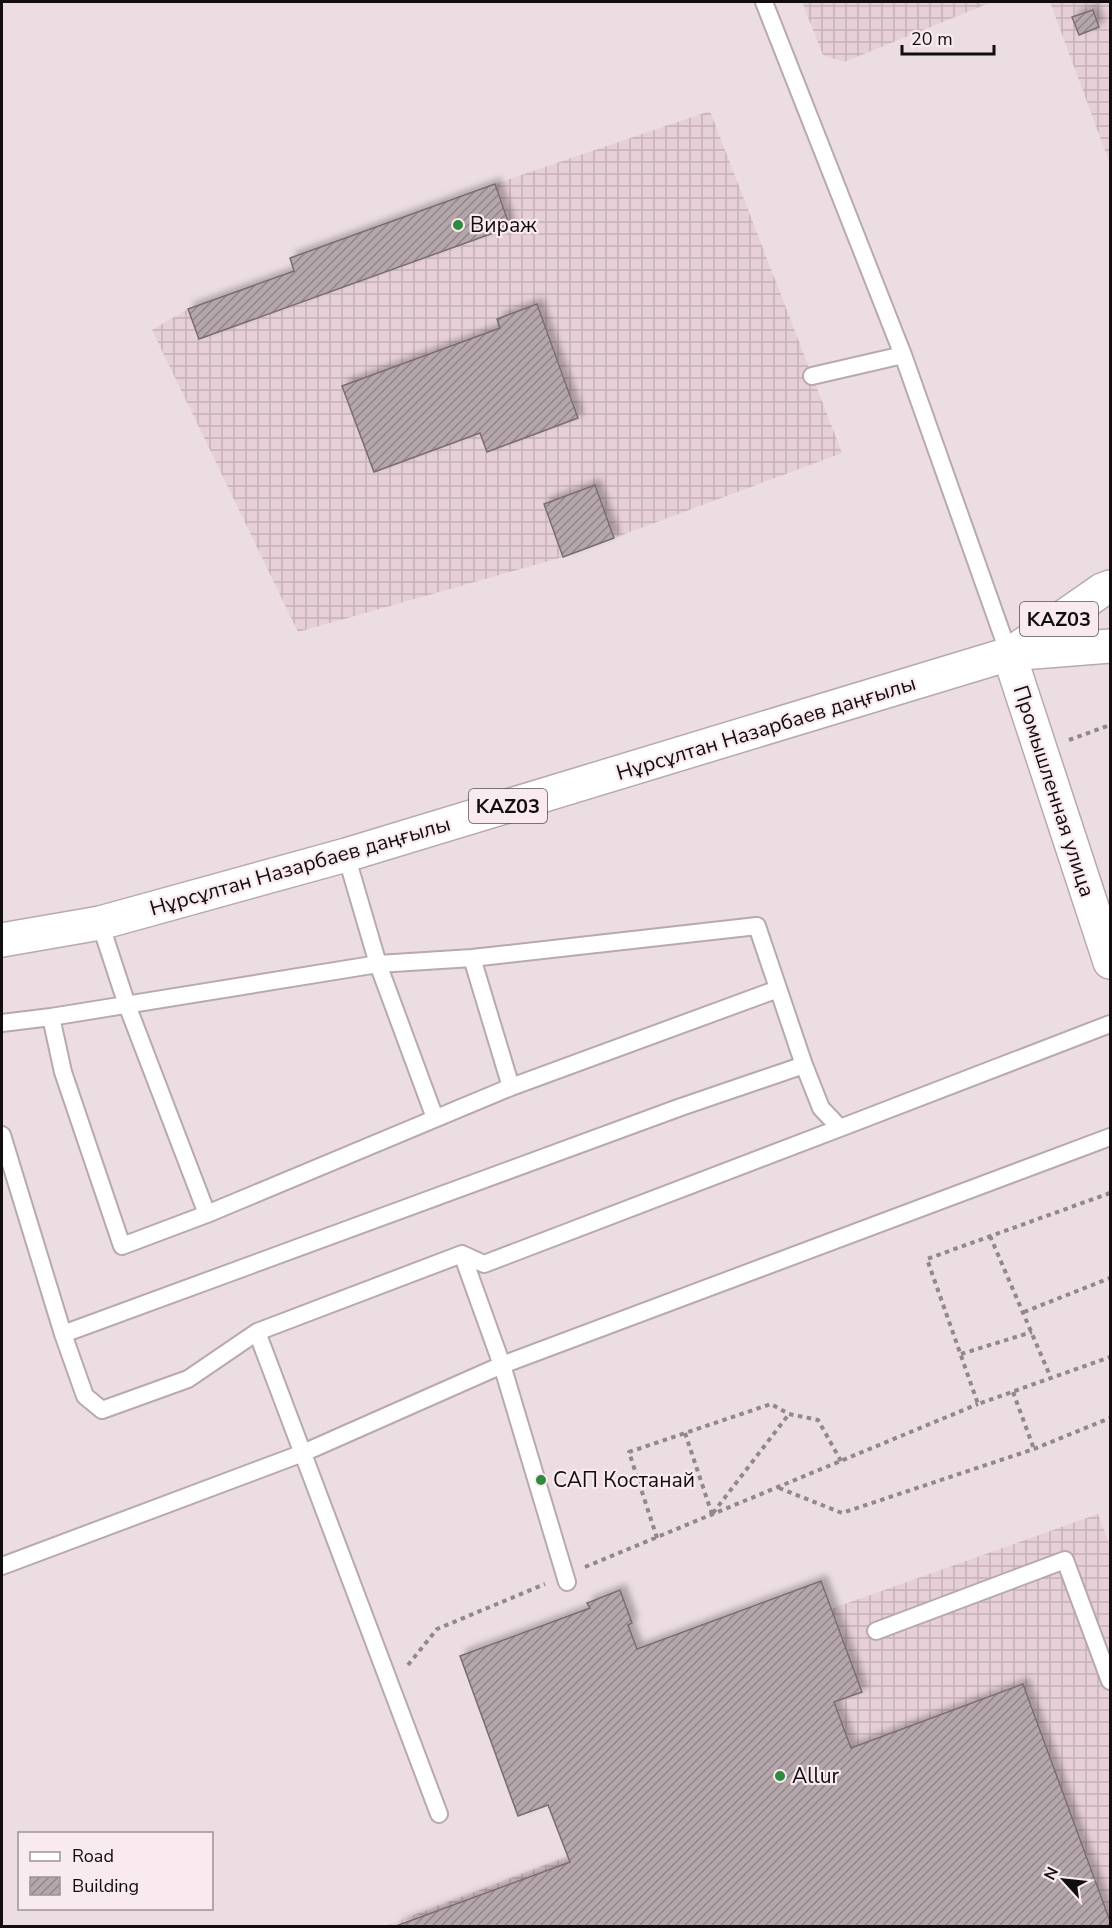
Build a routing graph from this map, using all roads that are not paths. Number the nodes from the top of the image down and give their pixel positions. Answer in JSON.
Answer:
{"nodes":[{"id":1,"x":764,"y":2,"type":"edge"},
{"id":2,"x":903,"y":355,"type":"junction"},
{"id":3,"x":812,"y":376,"type":"dead end"},
{"id":4,"x":1110,"y":587,"type":"edge"},
{"id":5,"x":1110,"y":646,"type":"edge"},
{"id":6,"x":1009,"y":654,"type":"junction"},
{"id":7,"x":346,"y":855,"type":"junction"},
{"id":8,"x":100,"y":923,"type":"junction"},
{"id":9,"x":2,"y":940,"type":"edge"},
{"id":10,"x":472,"y":958,"type":"junction"},
{"id":11,"x":1110,"y":962,"type":"edge"},
{"id":12,"x":378,"y":964,"type":"junction"},
{"id":13,"x":778,"y":989,"type":"junction"},
{"id":14,"x":127,"y":1005,"type":"junction"},
{"id":15,"x":51,"y":1017,"type":"junction"},
{"id":16,"x":2,"y":1023,"type":"edge"},
{"id":17,"x":1110,"y":1024,"type":"edge"},
{"id":18,"x":804,"y":1065,"type":"junction"},
{"id":19,"x":511,"y":1087,"type":"junction"},
{"id":20,"x":435,"y":1118,"type":"junction"},
{"id":21,"x":840,"y":1128,"type":"junction"},
{"id":22,"x":2,"y":1135,"type":"edge"},
{"id":23,"x":1110,"y":1137,"type":"edge"},
{"id":24,"x":207,"y":1214,"type":"junction"},
{"id":25,"x":462,"y":1254,"type":"junction"},
{"id":26,"x":257,"y":1332,"type":"junction"},
{"id":27,"x":63,"y":1334,"type":"junction"},
{"id":28,"x":502,"y":1365,"type":"junction"},
{"id":29,"x":303,"y":1453,"type":"junction"},
{"id":30,"x":2,"y":1566,"type":"edge"},
{"id":31,"x":567,"y":1578,"type":"road end"},
{"id":32,"x":876,"y":1631,"type":"dead end"},
{"id":33,"x":1110,"y":1681,"type":"edge"},
{"id":34,"x":440,"y":1814,"type":"dead end"}],
"edges":[{"from":1,"to":2,"type":"lane"},
{"from":2,"to":3,"type":"lane"},
{"from":2,"to":6,"type":"lane"},
{"from":4,"to":6,"type":"main road","name":"Нұрсұлтан Назарбаев даңғылы","number":"KАZ03"},
{"from":5,"to":6,"type":"main road","name":"Нұрсұлтан Назарбаев даңғылы","number":"KАZ03"},
{"from":6,"to":7,"type":"main road","name":"Нұрсұлтан Назарбаев даңғылы","number":"KАZ03"},
{"from":6,"to":11,"type":"main road","name":"Промышленная улица"},
{"from":7,"to":8,"type":"main road","name":"Нұрсұлтан Назарбаев даңғылы","number":"KАZ03"},
{"from":7,"to":12,"type":"lane"},
{"from":8,"to":9,"type":"main road","name":"Нұрсұлтан Назарбаев даңғылы","number":"KАZ03"},
{"from":8,"to":14,"type":"lane"},
{"from":10,"to":12,"type":"lane"},
{"from":10,"to":13,"type":"lane"},
{"from":10,"to":19,"type":"lane"},
{"from":12,"to":14,"type":"lane"},
{"from":12,"to":20,"type":"lane"},
{"from":13,"to":18,"type":"lane"},
{"from":13,"to":19,"type":"lane"},
{"from":14,"to":15,"type":"lane"},
{"from":14,"to":24,"type":"lane"},
{"from":15,"to":16,"type":"lane"},
{"from":15,"to":24,"type":"lane"},
{"from":17,"to":21,"type":"lane"},
{"from":18,"to":21,"type":"lane"},
{"from":18,"to":27,"type":"lane"},
{"from":19,"to":20,"type":"lane"},
{"from":20,"to":24,"type":"lane"},
{"from":21,"to":25,"type":"lane"},
{"from":22,"to":27,"type":"lane"},
{"from":23,"to":28,"type":"lane"},
{"from":25,"to":26,"type":"lane"},
{"from":25,"to":28,"type":"lane"},
{"from":26,"to":27,"type":"lane"},
{"from":26,"to":29,"type":"lane"},
{"from":28,"to":29,"type":"lane"},
{"from":28,"to":31,"type":"lane"},
{"from":29,"to":30,"type":"lane"},
{"from":29,"to":34,"type":"lane"},
{"from":32,"to":33,"type":"lane"}]}
